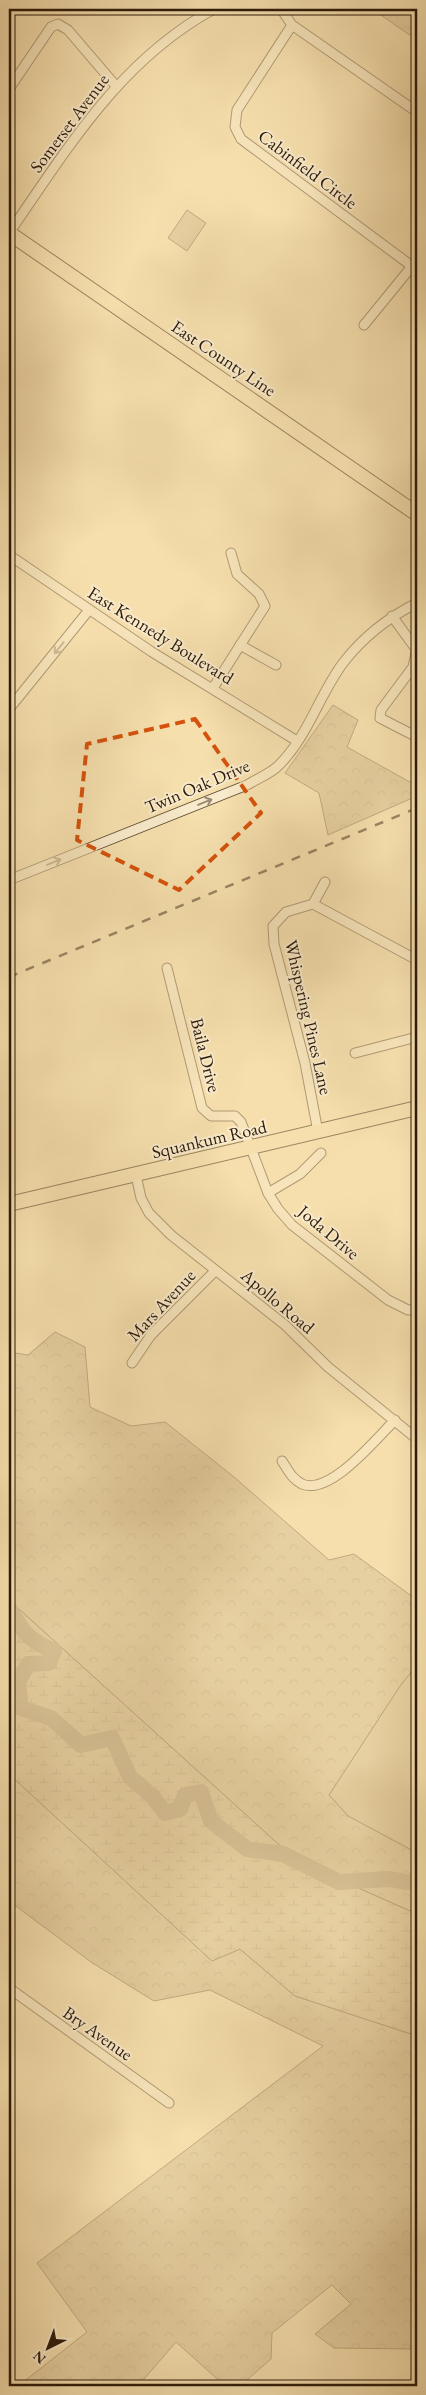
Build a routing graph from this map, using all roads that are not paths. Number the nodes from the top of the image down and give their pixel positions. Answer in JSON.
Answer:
{"nodes":[{"id":1,"x":214,"y":9,"type":"edge"},
{"id":2,"x":281,"y":9,"type":"edge"},
{"id":3,"x":292,"y":24,"type":"junction"},
{"id":4,"x":116,"y":86,"type":"junction"},
{"id":5,"x":9,"y":89,"type":"edge"},
{"id":6,"x":417,"y":112,"type":"edge"},
{"id":7,"x":9,"y":233,"type":"edge"},
{"id":8,"x":415,"y":264,"type":"edge"},
{"id":9,"x":364,"y":325,"type":"dead end"},
{"id":10,"x":416,"y":510,"type":"edge"},
{"id":11,"x":231,"y":553,"type":"dead end"},
{"id":12,"x":9,"y":555,"type":"edge"},
{"id":13,"x":417,"y":603,"type":"edge"},
{"id":14,"x":89,"y":610,"type":"junction"},
{"id":15,"x":392,"y":616,"type":"junction"},
{"id":16,"x":240,"y":645,"type":"junction"},
{"id":17,"x":417,"y":649,"type":"edge"},
{"id":18,"x":276,"y":665,"type":"dead end"},
{"id":19,"x":213,"y":688,"type":"junction"},
{"id":20,"x":9,"y":709,"type":"edge"},
{"id":21,"x":417,"y":737,"type":"edge"},
{"id":22,"x":297,"y":740,"type":"junction"},
{"id":23,"x":9,"y":880,"type":"edge"},
{"id":24,"x":325,"y":882,"type":"dead end"},
{"id":25,"x":314,"y":904,"type":"junction"},
{"id":26,"x":417,"y":960,"type":"edge"},
{"id":27,"x":167,"y":968,"type":"dead end"},
{"id":28,"x":417,"y":1037,"type":"edge"},
{"id":29,"x":355,"y":1053,"type":"dead end"},
{"id":30,"x":417,"y":1108,"type":"edge"},
{"id":31,"x":318,"y":1132,"type":"junction"},
{"id":32,"x":251,"y":1149,"type":"junction"},
{"id":33,"x":321,"y":1153,"type":"dead end"},
{"id":34,"x":136,"y":1175,"type":"junction"},
{"id":35,"x":268,"y":1193,"type":"junction"},
{"id":36,"x":9,"y":1204,"type":"edge"},
{"id":37,"x":215,"y":1271,"type":"junction"},
{"id":38,"x":417,"y":1310,"type":"edge"},
{"id":39,"x":132,"y":1364,"type":"dead end"},
{"id":40,"x":395,"y":1420,"type":"junction"},
{"id":41,"x":417,"y":1438,"type":"edge"},
{"id":42,"x":282,"y":1461,"type":"dead end"},
{"id":43,"x":9,"y":1990,"type":"edge"},
{"id":44,"x":169,"y":2103,"type":"dead end"}],
"edges":[{"from":1,"to":4,"type":"street","name":"Somerset Avenue"},
{"from":2,"to":3,"type":"street"},
{"from":3,"to":6,"type":"street"},
{"from":3,"to":8,"type":"street","name":"Cabinfield Circle"},
{"from":4,"to":5,"type":"street"},
{"from":4,"to":7,"type":"street","name":"Somerset Avenue"},
{"from":7,"to":10,"type":"main road","name":"East County Line"},
{"from":8,"to":9,"type":"street"},
{"from":11,"to":16,"type":"street"},
{"from":12,"to":14,"type":"street","name":"East Kennedy Boulevard"},
{"from":13,"to":15,"type":"street","name":"Twin Oak Drive"},
{"from":14,"to":19,"type":"street","name":"East Kennedy Boulevard"},
{"from":14,"to":20,"type":"street","one_way":true},
{"from":15,"to":17,"type":"street"},
{"from":15,"to":22,"type":"street","name":"Twin Oak Drive"},
{"from":16,"to":18,"type":"street"},
{"from":16,"to":19,"type":"street"},
{"from":17,"to":21,"type":"street"},
{"from":19,"to":22,"type":"street","name":"East Kennedy Boulevard"},
{"from":23,"to":22,"type":"street","name":"Twin Oak Drive","one_way":true},
{"from":24,"to":25,"type":"street"},
{"from":25,"to":26,"type":"street"},
{"from":25,"to":31,"type":"street","name":"Whispering Pines Lane"},
{"from":27,"to":32,"type":"street","name":"Baila Drive"},
{"from":28,"to":29,"type":"street"},
{"from":30,"to":31,"type":"main road","name":"Squankum Road"},
{"from":31,"to":32,"type":"main road","name":"Squankum Road"},
{"from":32,"to":34,"type":"main road","name":"Squankum Road"},
{"from":32,"to":35,"type":"street","name":"Joda Drive"},
{"from":33,"to":35,"type":"street"},
{"from":34,"to":36,"type":"main road","name":"Squankum Road"},
{"from":34,"to":37,"type":"street","name":"Apollo Road"},
{"from":35,"to":38,"type":"street","name":"Joda Drive"},
{"from":37,"to":39,"type":"street","name":"Mars Avenue"},
{"from":37,"to":40,"type":"street","name":"Apollo Road"},
{"from":40,"to":41,"type":"street","name":"Apollo Road"},
{"from":40,"to":42,"type":"street"},
{"from":43,"to":44,"type":"street","name":"Bry Avenue"}]}
